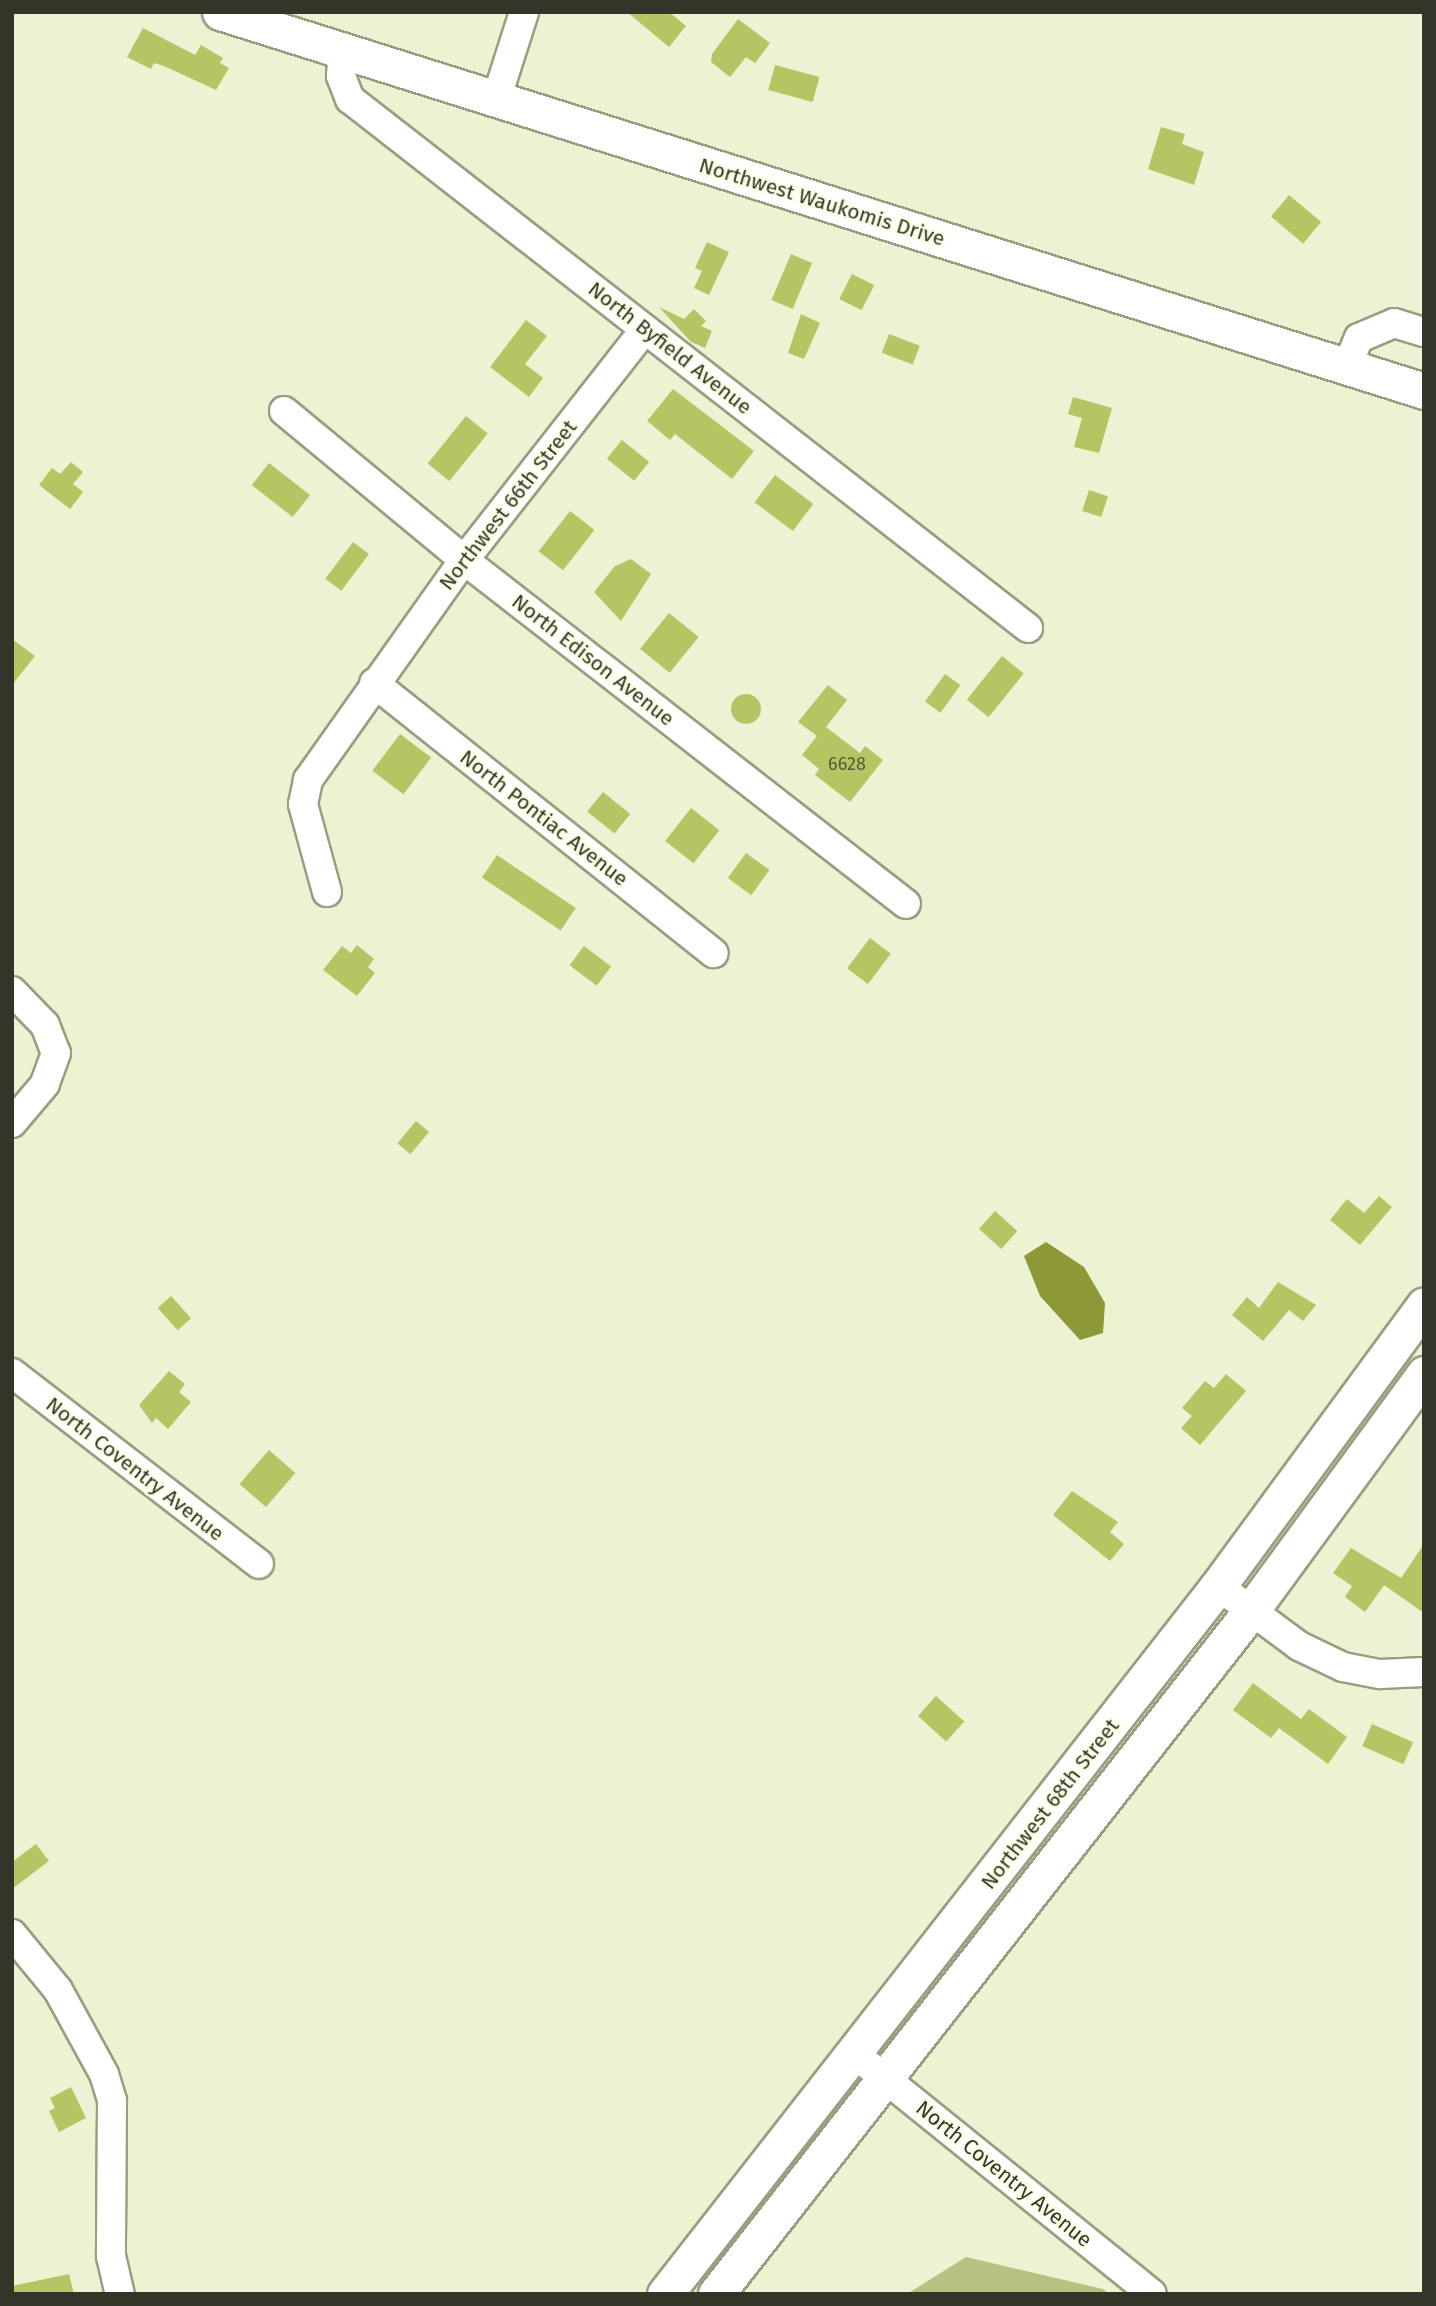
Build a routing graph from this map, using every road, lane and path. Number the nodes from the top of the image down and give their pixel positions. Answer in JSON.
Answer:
{"nodes":[{"id":1,"x":219,"y":12,"type":"edge"},
{"id":2,"x":524,"y":12,"type":"edge"},
{"id":3,"x":343,"y":52,"type":"junction"},
{"id":4,"x":496,"y":100,"type":"junction"},
{"id":5,"x":645,"y":329,"type":"junction"},
{"id":6,"x":1424,"y":332,"type":"edge"},
{"id":7,"x":1348,"y":367,"type":"junction"},
{"id":8,"x":1424,"y":391,"type":"edge"},
{"id":9,"x":284,"y":411,"type":"dead end"},
{"id":10,"x":464,"y":560,"type":"junction"},
{"id":11,"x":1028,"y":628,"type":"dead end"},
{"id":12,"x":374,"y":683,"type":"junction"},
{"id":13,"x":327,"y":892,"type":"dead end"},
{"id":14,"x":906,"y":904,"type":"dead end"},
{"id":15,"x":714,"y":953,"type":"dead end"},
{"id":16,"x":12,"y":990,"type":"edge"},
{"id":17,"x":12,"y":1123,"type":"edge"},
{"id":18,"x":1424,"y":1306,"type":"edge"},
{"id":19,"x":12,"y":1373,"type":"edge"},
{"id":20,"x":1424,"y":1374,"type":"edge"},
{"id":21,"x":259,"y":1564,"type":"dead end"},
{"id":22,"x":1218,"y":1586,"type":"junction"},
{"id":23,"x":1250,"y":1612,"type":"junction"},
{"id":24,"x":1424,"y":1672,"type":"edge"},
{"id":25,"x":12,"y":1934,"type":"edge"},
{"id":26,"x":856,"y":2055,"type":"junction"},
{"id":27,"x":886,"y":2079,"type":"junction"},
{"id":28,"x":120,"y":2294,"type":"edge"},
{"id":29,"x":665,"y":2294,"type":"edge"},
{"id":30,"x":716,"y":2294,"type":"edge"},
{"id":31,"x":1152,"y":2294,"type":"edge"}],
"edges":[{"from":1,"to":3,"type":"main road","name":"Northwest Waukomis Drive"},
{"from":2,"to":4,"type":"street"},
{"from":3,"to":4,"type":"main road","name":"Northwest Waukomis Drive"},
{"from":3,"to":5,"type":"street","name":"North Byfield Avenue"},
{"from":4,"to":7,"type":"main road","name":"Northwest Waukomis Drive"},
{"from":5,"to":10,"type":"street","name":"Northwest 66th Street"},
{"from":5,"to":11,"type":"street","name":"North Byfield Avenue"},
{"from":6,"to":7,"type":"street"},
{"from":7,"to":8,"type":"main road","name":"Northwest Waukomis Drive"},
{"from":9,"to":10,"type":"street","name":"North Edison Avenue"},
{"from":10,"to":12,"type":"street","name":"Northwest 66th Street"},
{"from":10,"to":14,"type":"street","name":"North Edison Avenue"},
{"from":12,"to":13,"type":"street","name":"Northwest 66th Street"},
{"from":12,"to":15,"type":"street","name":"North Pontiac Avenue"},
{"from":16,"to":17,"type":"street"},
{"from":18,"to":22,"type":"main road","name":"Northwest 68th Street"},
{"from":19,"to":21,"type":"street","name":"North Coventry Avenue"},
{"from":20,"to":23,"type":"main road","name":"Northwest 68th Street"},
{"from":22,"to":23,"type":"street"},
{"from":22,"to":26,"type":"main road","name":"Northwest 68th Street"},
{"from":23,"to":24,"type":"street"},
{"from":23,"to":27,"type":"main road","name":"Northwest 68th Street"},
{"from":25,"to":28,"type":"street"},
{"from":26,"to":27,"type":"street","name":"North Coventry Avenue"},
{"from":26,"to":29,"type":"main road","name":"Northwest 68th Street"},
{"from":27,"to":30,"type":"main road","name":"Northwest 68th Street"},
{"from":27,"to":31,"type":"street","name":"North Coventry Avenue"}]}
